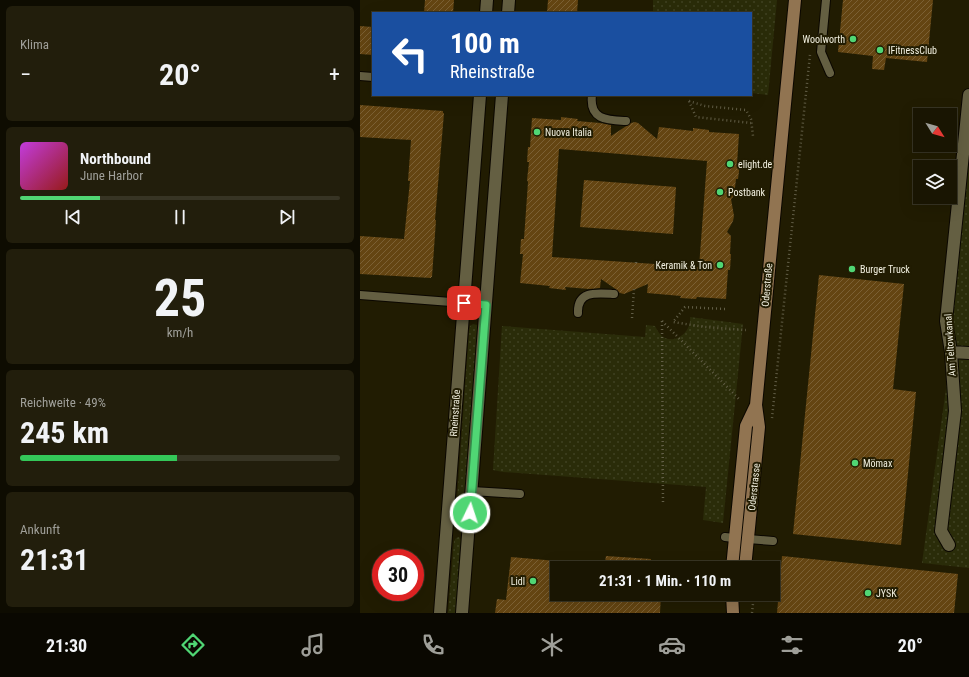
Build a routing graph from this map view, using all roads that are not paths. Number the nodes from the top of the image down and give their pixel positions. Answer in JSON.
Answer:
{"nodes":[{"id":1,"x":487,"y":0,"type":"edge"},
{"id":2,"x":510,"y":0,"type":"edge"},
{"id":3,"x":795,"y":0,"type":"edge"},
{"id":4,"x":826,"y":0,"type":"edge"},
{"id":5,"x":486,"y":12,"type":"edge"},
{"id":6,"x":508,"y":12,"type":"edge"},
{"id":7,"x":830,"y":73,"type":"dead end"},
{"id":8,"x":360,"y":76,"type":"edge"},
{"id":9,"x":372,"y":77,"type":"edge"},
{"id":10,"x":969,"y":95,"type":"edge"},
{"id":11,"x":480,"y":96,"type":"edge"},
{"id":12,"x":502,"y":96,"type":"edge"},
{"id":13,"x":592,"y":96,"type":"edge"},
{"id":14,"x":626,"y":121,"type":"dead end"},
{"id":15,"x":967,"y":129,"type":"edge"},
{"id":16,"x":614,"y":294,"type":"dead end"},
{"id":17,"x":360,"y":295,"type":"edge"},
{"id":18,"x":464,"y":303,"type":"junction"},
{"id":19,"x":486,"y":305,"type":"junction"},
{"id":20,"x":578,"y":313,"type":"dead end"},
{"id":21,"x":951,"y":352,"type":"junction"},
{"id":22,"x":969,"y":353,"type":"edge"},
{"id":23,"x":756,"y":406,"type":"junction"},
{"id":24,"x":472,"y":491,"type":"junction"},
{"id":25,"x":520,"y":494,"type":"dead end"},
{"id":26,"x":447,"y":522,"type":"junction"},
{"id":27,"x":469,"y":524,"type":"junction"},
{"id":28,"x":748,"y":539,"type":"junction"},
{"id":29,"x":773,"y":541,"type":"dead end"},
{"id":30,"x":949,"y":545,"type":"dead end"},
{"id":31,"x":732,"y":561,"type":"edge"},
{"id":32,"x":746,"y":561,"type":"edge"},
{"id":33,"x":440,"y":613,"type":"edge"},
{"id":34,"x":462,"y":613,"type":"edge"}],
"edges":[{"from":1,"to":5,"type":"street"},
{"from":2,"to":6,"type":"street"},
{"from":3,"to":23,"type":"main road","name":"Oderstraße"},
{"from":4,"to":7,"type":"lane"},
{"from":8,"to":9,"type":"lane"},
{"from":10,"to":15,"type":"street","name":"Am Teltowkanal"},
{"from":11,"to":18,"type":"street","name":"Rheinstraße"},
{"from":12,"to":19,"type":"street"},
{"from":13,"to":14,"type":"lane"},
{"from":15,"to":21,"type":"street","name":"Am Teltowkanal"},
{"from":16,"to":20,"type":"lane"},
{"from":17,"to":18,"type":"lane"},
{"from":18,"to":19,"type":"street"},
{"from":18,"to":26,"type":"street","name":"Rheinstraße"},
{"from":19,"to":24,"type":"street"},
{"from":21,"to":22,"type":"street"},
{"from":21,"to":30,"type":"street","name":"Am Teltowkanal"},
{"from":23,"to":28,"type":"main road","name":"Oderstrasse"},
{"from":23,"to":31,"type":"main road","name":"Oderstraße"},
{"from":24,"to":25,"type":"lane"},
{"from":24,"to":27,"type":"street"},
{"from":26,"to":27,"type":"street"},
{"from":26,"to":33,"type":"street","name":"Rheinstraße"},
{"from":27,"to":34,"type":"street"},
{"from":28,"to":29,"type":"lane"},
{"from":28,"to":32,"type":"main road","name":"Oderstrasse"}]}
